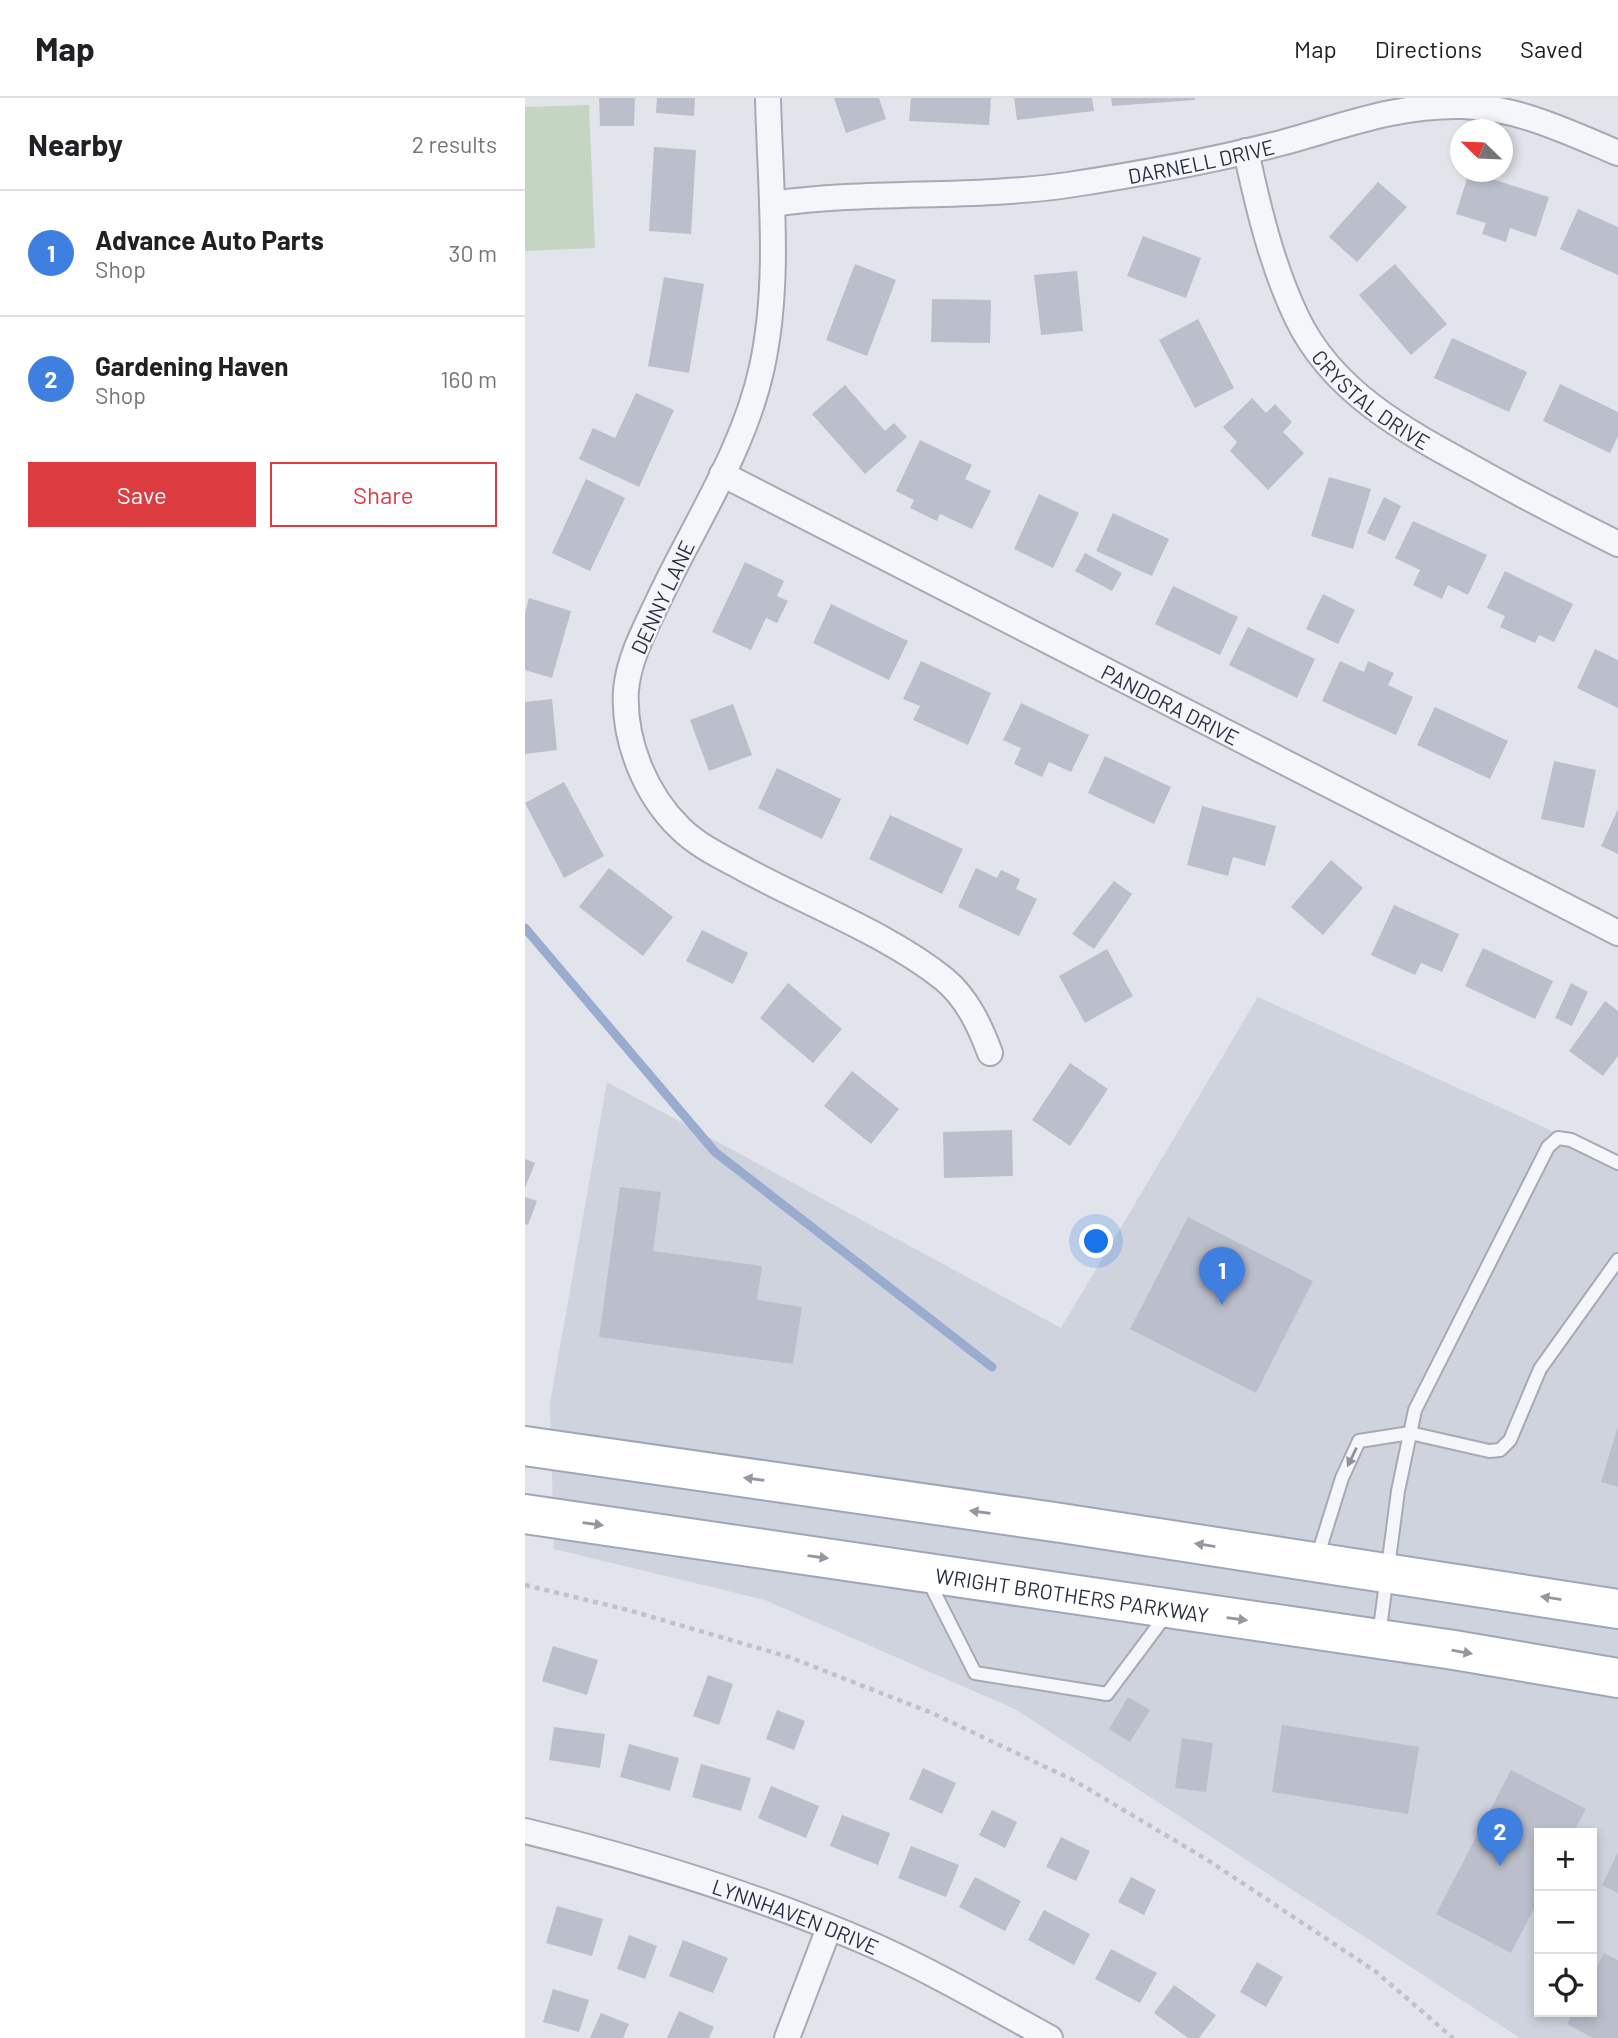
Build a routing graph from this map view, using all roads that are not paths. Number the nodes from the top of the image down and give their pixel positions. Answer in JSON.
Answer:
{"nodes":[{"id":1,"x":768,"y":98,"type":"edge"},
{"id":2,"x":1246,"y":151,"type":"junction"},
{"id":3,"x":1618,"y":153,"type":"edge"},
{"id":4,"x":772,"y":204,"type":"junction"},
{"id":5,"x":722,"y":474,"type":"junction"},
{"id":6,"x":1618,"y":544,"type":"edge"},
{"id":7,"x":1618,"y":933,"type":"edge"},
{"id":8,"x":990,"y":1053,"type":"dead end"},
{"id":9,"x":1618,"y":1163,"type":"edge"},
{"id":10,"x":1618,"y":1260,"type":"edge"},
{"id":11,"x":1410,"y":1433,"type":"junction"},
{"id":12,"x":525,"y":1446,"type":"edge"},
{"id":13,"x":525,"y":1514,"type":"edge"},
{"id":14,"x":1316,"y":1562,"type":"junction"},
{"id":15,"x":924,"y":1573,"type":"junction"},
{"id":16,"x":1387,"y":1573,"type":"junction"},
{"id":17,"x":1170,"y":1609,"type":"junction"},
{"id":18,"x":1618,"y":1609,"type":"edge"},
{"id":19,"x":1378,"y":1639,"type":"junction"},
{"id":20,"x":1612,"y":1679,"type":"edge"},
{"id":21,"x":525,"y":1831,"type":"edge"},
{"id":22,"x":829,"y":1928,"type":"junction"},
{"id":23,"x":787,"y":2038,"type":"edge"},
{"id":24,"x":1050,"y":2038,"type":"edge"}],
"edges":[{"from":1,"to":4,"type":"street","name":"DENNY LANE"},
{"from":2,"to":3,"type":"street","name":"DARNELL DRIVE"},
{"from":2,"to":4,"type":"street","name":"DARNELL DRIVE"},
{"from":2,"to":6,"type":"street","name":"CRYSTAL DRIVE"},
{"from":4,"to":5,"type":"street","name":"DENNY LANE"},
{"from":5,"to":7,"type":"street","name":"PANDORA DRIVE"},
{"from":5,"to":8,"type":"street","name":"DENNY LANE"},
{"from":9,"to":11,"type":"lane"},
{"from":10,"to":11,"type":"lane"},
{"from":11,"to":14,"type":"lane","one_way":true},
{"from":11,"to":16,"type":"lane"},
{"from":14,"to":12,"type":"main road","one_way":true},
{"from":13,"to":15,"type":"main road","name":"WRIGHT BROTHERS PARKWAY","one_way":true},
{"from":14,"to":16,"type":"main road"},
{"from":15,"to":17,"type":"main road","name":"WRIGHT BROTHERS PARKWAY"},
{"from":15,"to":17,"type":"lane"},
{"from":18,"to":16,"type":"main road","one_way":true},
{"from":16,"to":19,"type":"lane"},
{"from":17,"to":19,"type":"main road","name":"WRIGHT BROTHERS PARKWAY","one_way":true},
{"from":19,"to":20,"type":"main road","name":"WRIGHT BROTHERS PARKWAY","one_way":true},
{"from":21,"to":22,"type":"street","name":"LYNNHAVEN DRIVE"},
{"from":22,"to":23,"type":"street"},
{"from":22,"to":24,"type":"street","name":"LYNNHAVEN DRIVE"}]}
